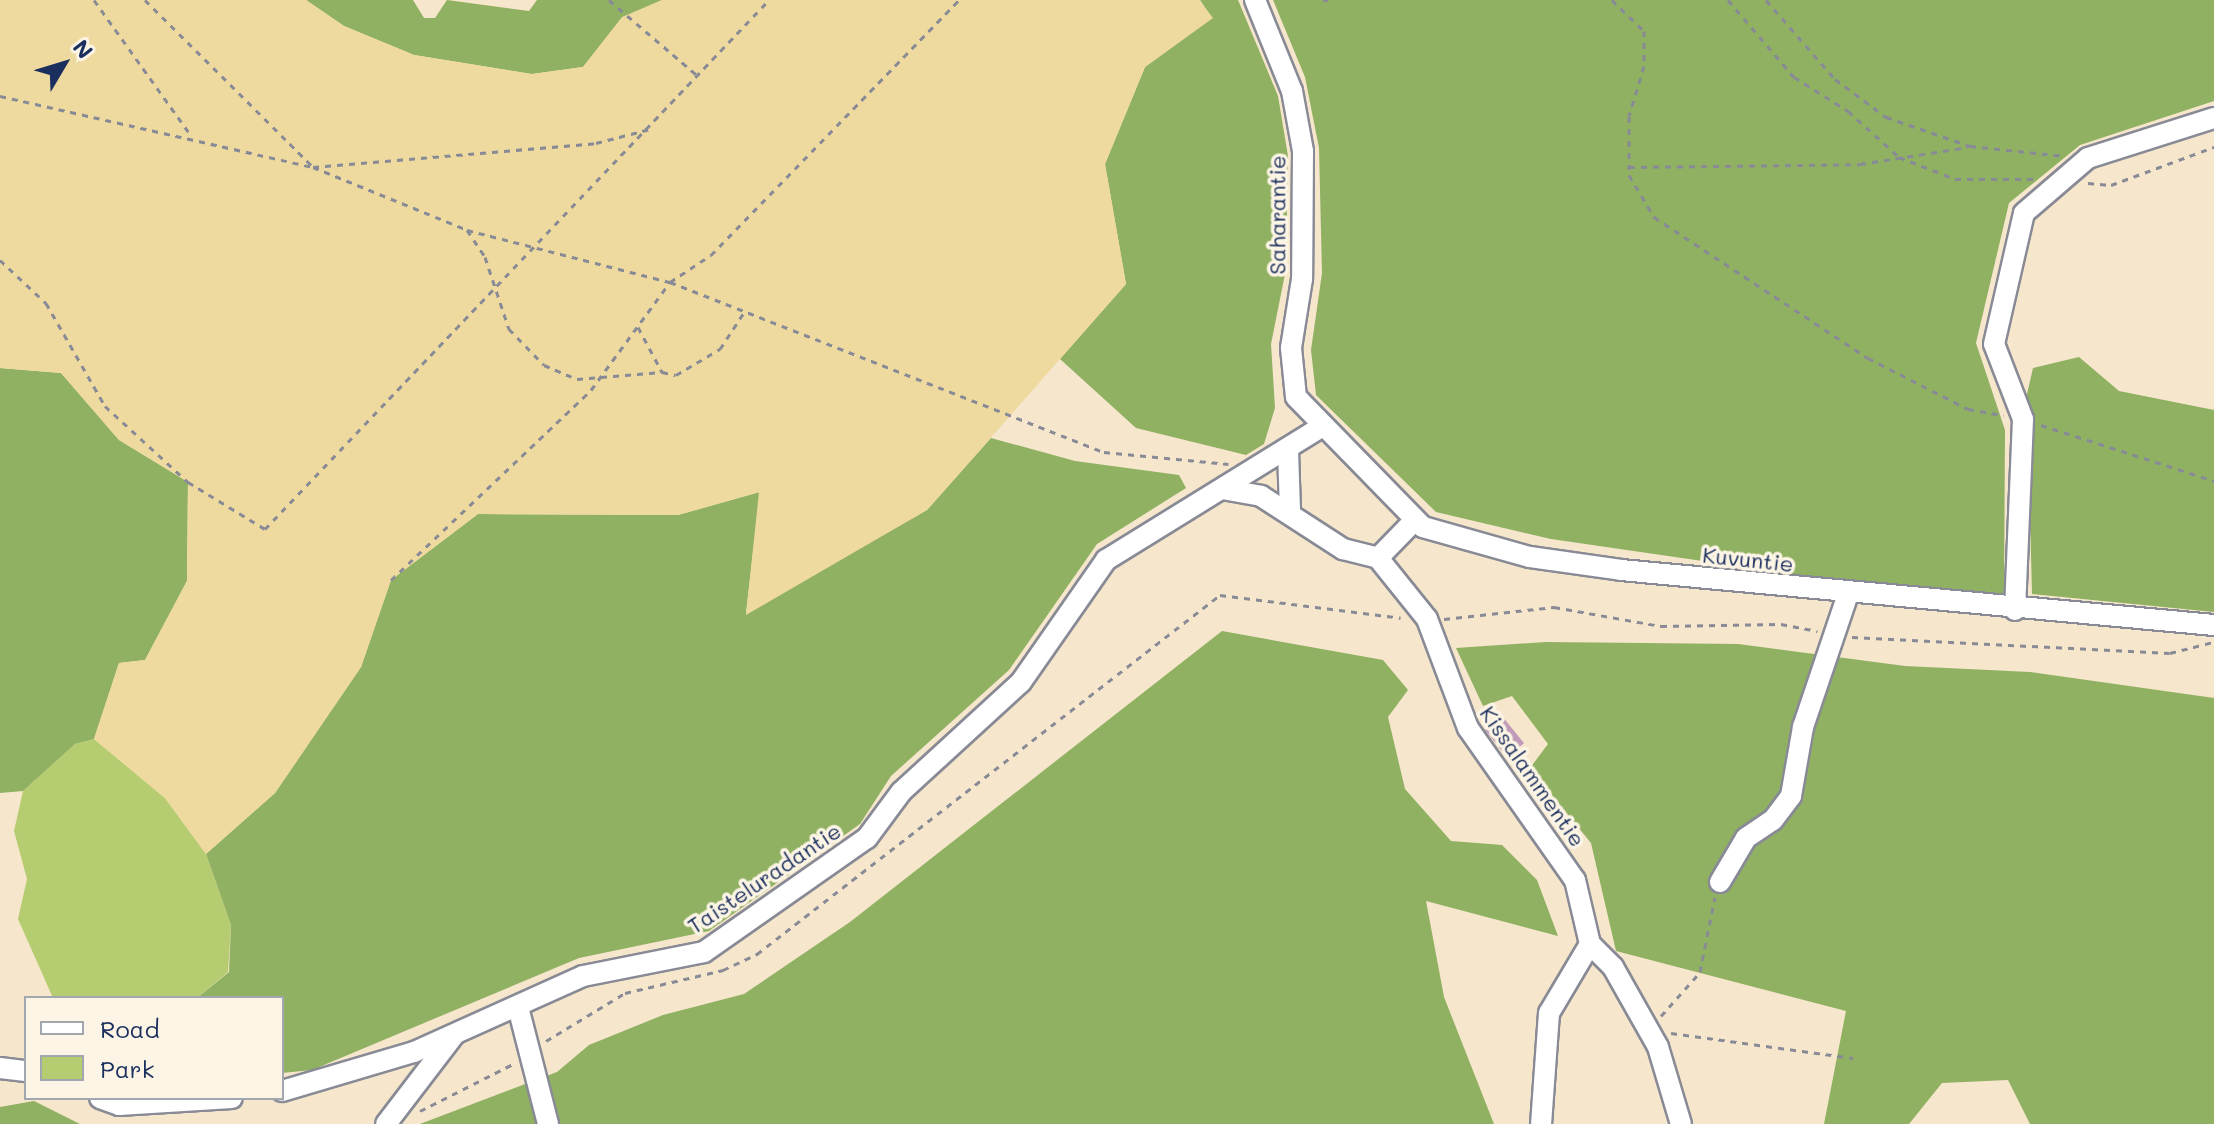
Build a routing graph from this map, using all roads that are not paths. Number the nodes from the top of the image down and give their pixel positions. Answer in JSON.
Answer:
{"nodes":[{"id":1,"x":1255,"y":0,"type":"edge"},
{"id":2,"x":2214,"y":118,"type":"edge"},
{"id":3,"x":1320,"y":428,"type":"junction"},
{"id":4,"x":1288,"y":450,"type":"junction"},
{"id":5,"x":1222,"y":489,"type":"junction"},
{"id":6,"x":1290,"y":510,"type":"junction"},
{"id":7,"x":1415,"y":520,"type":"junction"},
{"id":8,"x":1378,"y":558,"type":"junction"},
{"id":9,"x":1848,"y":594,"type":"junction"},
{"id":10,"x":2015,"y":610,"type":"junction"},
{"id":11,"x":2214,"y":625,"type":"edge"},
{"id":12,"x":1720,"y":882,"type":"road end"},
{"id":13,"x":1590,"y":944,"type":"junction"},
{"id":14,"x":518,"y":1007,"type":"junction"},
{"id":15,"x":454,"y":1035,"type":"junction"},
{"id":16,"x":0,"y":1068,"type":"edge"},
{"id":17,"x":24,"y":1071,"type":"edge"},
{"id":18,"x":284,"y":1090,"type":"edge"},
{"id":19,"x":105,"y":1100,"type":"edge"},
{"id":20,"x":200,"y":1100,"type":"edge"},
{"id":21,"x":387,"y":1122,"type":"edge"},
{"id":22,"x":548,"y":1124,"type":"edge"},
{"id":23,"x":1541,"y":1124,"type":"edge"},
{"id":24,"x":1681,"y":1124,"type":"edge"}],
"edges":[{"from":1,"to":3,"type":"street","name":"Saharantie"},
{"from":2,"to":10,"type":"street"},
{"from":3,"to":4,"type":"street","name":"Taisteluradantie"},
{"from":3,"to":7,"type":"street","name":"Kuvuntie"},
{"from":4,"to":5,"type":"street","name":"Taisteluradantie"},
{"from":4,"to":6,"type":"street"},
{"from":5,"to":6,"type":"street"},
{"from":5,"to":14,"type":"street","name":"Taisteluradantie"},
{"from":6,"to":8,"type":"street"},
{"from":7,"to":8,"type":"street"},
{"from":7,"to":9,"type":"street","name":"Kuvuntie"},
{"from":8,"to":13,"type":"street","name":"Kissalammentie"},
{"from":9,"to":10,"type":"street","name":"Kuvuntie"},
{"from":9,"to":12,"type":"street"},
{"from":10,"to":11,"type":"street","name":"Kuvuntie"},
{"from":13,"to":23,"type":"street"},
{"from":13,"to":24,"type":"street"},
{"from":14,"to":15,"type":"street","name":"Taisteluradantie"},
{"from":14,"to":22,"type":"street"},
{"from":15,"to":18,"type":"street","name":"Taisteluradantie"},
{"from":15,"to":21,"type":"street"},
{"from":16,"to":17,"type":"street"},
{"from":19,"to":20,"type":"street"}]}
